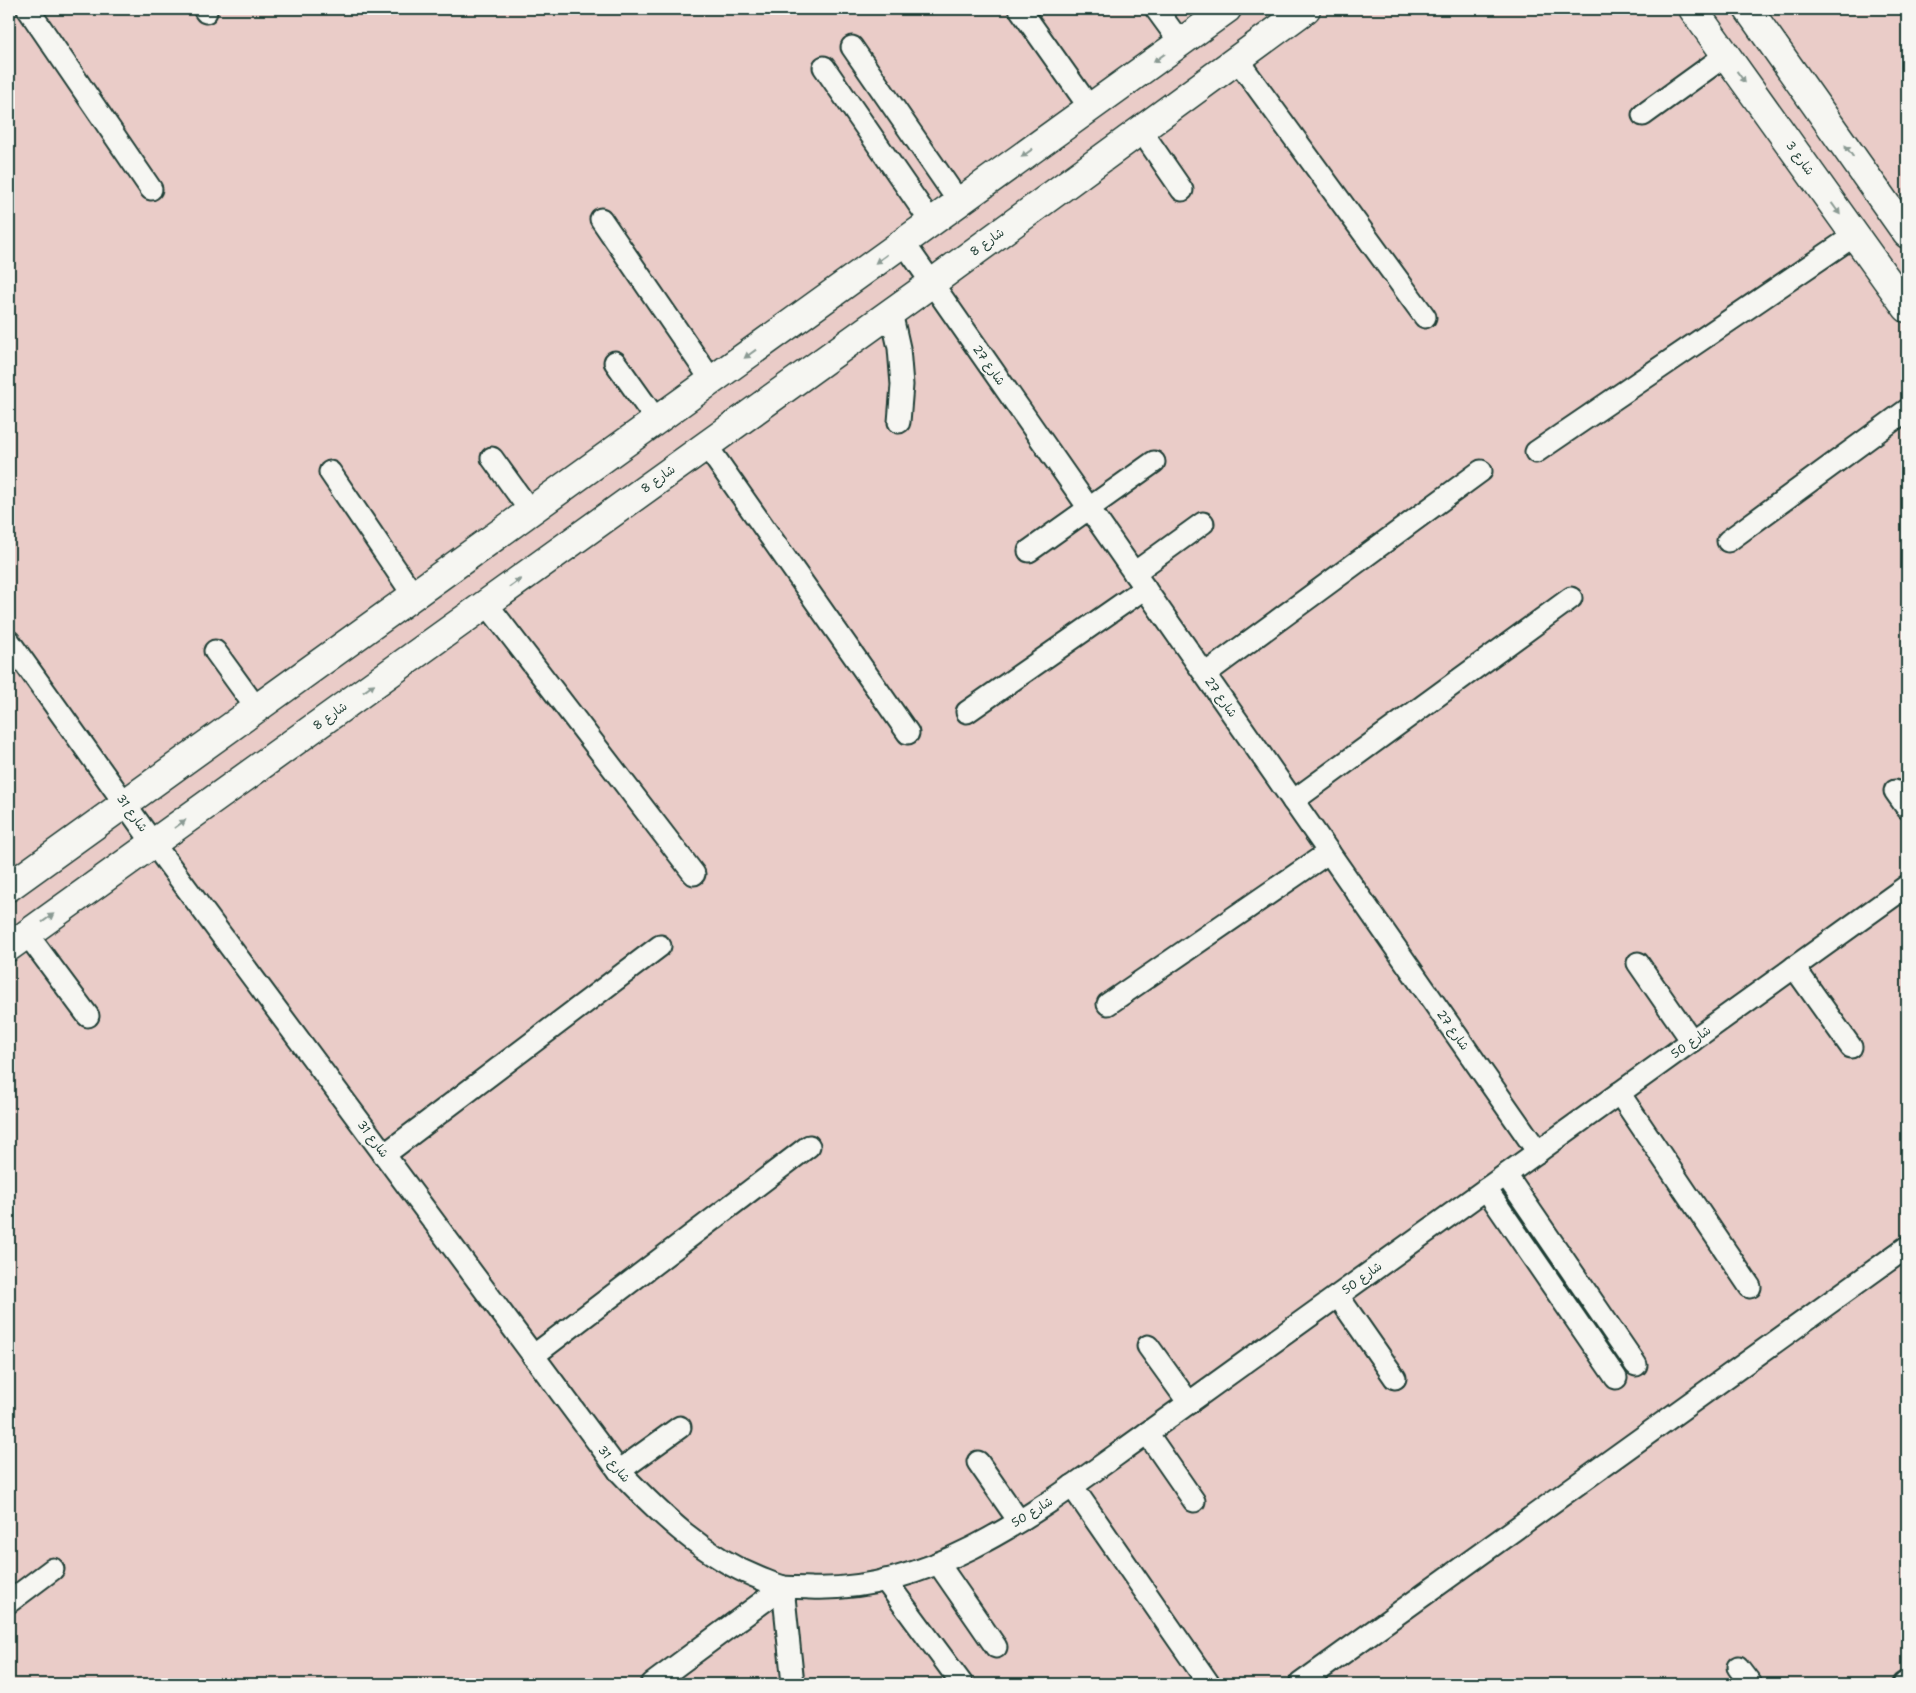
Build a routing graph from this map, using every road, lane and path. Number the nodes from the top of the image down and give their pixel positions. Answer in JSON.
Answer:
{"nodes":[{"id":1,"x":28,"y":9,"type":"edge"},
{"id":2,"x":1020,"y":9,"type":"edge"},
{"id":3,"x":1156,"y":9,"type":"edge"},
{"id":4,"x":1227,"y":9,"type":"edge"},
{"id":5,"x":1306,"y":9,"type":"edge"},
{"id":6,"x":1692,"y":9,"type":"edge"},
{"id":7,"x":1748,"y":9,"type":"edge"},
{"id":8,"x":1180,"y":42,"type":"junction"},
{"id":9,"x":852,"y":47,"type":"dead end"},
{"id":10,"x":1726,"y":55,"type":"junction"},
{"id":11,"x":1236,"y":58,"type":"junction"},
{"id":12,"x":824,"y":67,"type":"dead end"},
{"id":13,"x":1090,"y":108,"type":"junction"},
{"id":14,"x":1643,"y":115,"type":"dead end"},
{"id":15,"x":1140,"y":129,"type":"junction"},
{"id":16,"x":151,"y":189,"type":"dead end"},
{"id":17,"x":1182,"y":190,"type":"dead end"},
{"id":18,"x":959,"y":202,"type":"junction"},
{"id":19,"x":601,"y":219,"type":"dead end"},
{"id":20,"x":931,"y":222,"type":"junction"},
{"id":21,"x":1907,"y":234,"type":"edge"},
{"id":22,"x":1855,"y":235,"type":"junction"},
{"id":23,"x":904,"y":242,"type":"junction"},
{"id":24,"x":932,"y":283,"type":"junction"},
{"id":25,"x":1907,"y":308,"type":"edge"},
{"id":26,"x":891,"y":312,"type":"junction"},
{"id":27,"x":1425,"y":317,"type":"dead end"},
{"id":28,"x":615,"y":362,"type":"dead end"},
{"id":29,"x":712,"y":381,"type":"junction"},
{"id":30,"x":1907,"y":410,"type":"edge"},
{"id":31,"x":657,"y":421,"type":"junction"},
{"id":32,"x":899,"y":422,"type":"dead end"},
{"id":33,"x":706,"y":445,"type":"junction"},
{"id":34,"x":1536,"y":452,"type":"dead end"},
{"id":35,"x":492,"y":458,"type":"dead end"},
{"id":36,"x":1154,"y":462,"type":"dead end"},
{"id":37,"x":1481,"y":471,"type":"dead end"},
{"id":38,"x":330,"y":472,"type":"dead end"},
{"id":39,"x":1089,"y":508,"type":"junction"},
{"id":40,"x":531,"y":512,"type":"junction"},
{"id":41,"x":1202,"y":524,"type":"dead end"},
{"id":42,"x":1728,"y":541,"type":"dead end"},
{"id":43,"x":1029,"y":551,"type":"dead end"},
{"id":44,"x":1139,"y":580,"type":"junction"},
{"id":45,"x":414,"y":596,"type":"junction"},
{"id":46,"x":1571,"y":598,"type":"dead end"},
{"id":47,"x":486,"y":604,"type":"junction"},
{"id":48,"x":9,"y":641,"type":"edge"},
{"id":49,"x":215,"y":651,"type":"dead end"},
{"id":50,"x":1205,"y":674,"type":"junction"},
{"id":51,"x":257,"y":709,"type":"junction"},
{"id":52,"x":967,"y":712,"type":"dead end"},
{"id":53,"x":908,"y":733,"type":"dead end"},
{"id":54,"x":1294,"y":801,"type":"junction"},
{"id":55,"x":124,"y":803,"type":"junction"},
{"id":56,"x":154,"y":843,"type":"junction"},
{"id":57,"x":1329,"y":852,"type":"junction"},
{"id":58,"x":694,"y":874,"type":"dead end"},
{"id":59,"x":1907,"y":886,"type":"edge"},
{"id":60,"x":9,"y":887,"type":"edge"},
{"id":61,"x":18,"y":940,"type":"edge"},
{"id":62,"x":660,"y":946,"type":"dead end"},
{"id":63,"x":1638,"y":963,"type":"dead end"},
{"id":64,"x":1794,"y":967,"type":"junction"},
{"id":65,"x":1108,"y":1004,"type":"dead end"},
{"id":66,"x":88,"y":1016,"type":"dead end"},
{"id":67,"x":1692,"y":1041,"type":"junction"},
{"id":68,"x":1851,"y":1047,"type":"dead end"},
{"id":69,"x":1619,"y":1093,"type":"junction"},
{"id":70,"x":809,"y":1146,"type":"dead end"},
{"id":71,"x":1538,"y":1152,"type":"junction"},
{"id":72,"x":384,"y":1155,"type":"junction"},
{"id":73,"x":1506,"y":1175,"type":"junction"},
{"id":74,"x":1486,"y":1189,"type":"junction"},
{"id":75,"x":1907,"y":1248,"type":"edge"},
{"id":76,"x":1750,"y":1287,"type":"dead end"},
{"id":77,"x":1338,"y":1296,"type":"junction"},
{"id":78,"x":1148,"y":1346,"type":"dead end"},
{"id":79,"x":534,"y":1356,"type":"junction"},
{"id":80,"x":1636,"y":1365,"type":"dead end"},
{"id":81,"x":1395,"y":1378,"type":"dead end"},
{"id":82,"x":1616,"y":1378,"type":"dead end"},
{"id":83,"x":1189,"y":1402,"type":"junction"},
{"id":84,"x":680,"y":1427,"type":"dead end"},
{"id":85,"x":1147,"y":1434,"type":"junction"},
{"id":86,"x":978,"y":1462,"type":"dead end"},
{"id":87,"x":618,"y":1472,"type":"junction"},
{"id":88,"x":1072,"y":1486,"type":"junction"},
{"id":89,"x":1194,"y":1501,"type":"dead end"},
{"id":90,"x":1019,"y":1521,"type":"junction"},
{"id":91,"x":938,"y":1563,"type":"junction"},
{"id":92,"x":53,"y":1569,"type":"dead end"},
{"id":93,"x":886,"y":1580,"type":"junction"},
{"id":94,"x":783,"y":1587,"type":"junction"},
{"id":95,"x":9,"y":1602,"type":"edge"},
{"id":96,"x":996,"y":1647,"type":"dead end"},
{"id":97,"x":1738,"y":1667,"type":"dead end"},
{"id":98,"x":1907,"y":1682,"type":"edge"},
{"id":99,"x":652,"y":1684,"type":"edge"},
{"id":100,"x":794,"y":1684,"type":"edge"},
{"id":101,"x":962,"y":1684,"type":"edge"},
{"id":102,"x":1209,"y":1684,"type":"edge"},
{"id":103,"x":1300,"y":1684,"type":"edge"},
{"id":104,"x":1751,"y":1684,"type":"edge"},
{"id":105,"x":1904,"y":1684,"type":"edge"}],
"edges":[{"from":1,"to":16,"type":"lane"},
{"from":2,"to":13,"type":"lane"},
{"from":3,"to":8,"type":"lane"},
{"from":4,"to":8,"type":"street"},
{"from":5,"to":11,"type":"street","name":"شارع 8"},
{"from":6,"to":10,"type":"street","name":"شارع 3"},
{"from":21,"to":7,"type":"street","one_way":true},
{"from":8,"to":13,"type":"street","one_way":true},
{"from":9,"to":18,"type":"lane"},
{"from":10,"to":14,"type":"lane"},
{"from":10,"to":22,"type":"street","name":"شارع 3","one_way":true},
{"from":11,"to":15,"type":"street","name":"شارع 8"},
{"from":11,"to":27,"type":"lane"},
{"from":12,"to":20,"type":"lane"},
{"from":13,"to":18,"type":"street","one_way":true},
{"from":15,"to":17,"type":"lane"},
{"from":15,"to":24,"type":"street","name":"شارع 8"},
{"from":18,"to":20,"type":"street"},
{"from":19,"to":29,"type":"lane"},
{"from":20,"to":23,"type":"street"},
{"from":22,"to":25,"type":"street","name":"شارع 3"},
{"from":22,"to":34,"type":"lane"},
{"from":23,"to":24,"type":"lane","name":"شارع 27"},
{"from":23,"to":29,"type":"street","one_way":true},
{"from":24,"to":26,"type":"street","name":"شارع 8"},
{"from":24,"to":39,"type":"lane","name":"شارع 27"},
{"from":26,"to":32,"type":"lane"},
{"from":26,"to":33,"type":"street","name":"شارع 8"},
{"from":28,"to":31,"type":"lane"},
{"from":29,"to":31,"type":"street"},
{"from":30,"to":42,"type":"lane"},
{"from":31,"to":40,"type":"street"},
{"from":47,"to":33,"type":"street","name":"شارع 8","one_way":true},
{"from":33,"to":53,"type":"lane"},
{"from":35,"to":40,"type":"lane"},
{"from":36,"to":39,"type":"lane"},
{"from":37,"to":50,"type":"lane"},
{"from":38,"to":45,"type":"lane"},
{"from":39,"to":43,"type":"lane"},
{"from":39,"to":44,"type":"lane","name":"شارع 27"},
{"from":40,"to":45,"type":"street"},
{"from":41,"to":44,"type":"lane"},
{"from":44,"to":50,"type":"lane","name":"شارع 27"},
{"from":44,"to":52,"type":"lane"},
{"from":45,"to":51,"type":"street"},
{"from":46,"to":54,"type":"lane"},
{"from":56,"to":47,"type":"street","name":"شارع 8","one_way":true},
{"from":47,"to":58,"type":"lane"},
{"from":48,"to":55,"type":"lane","name":"شارع 31"},
{"from":49,"to":51,"type":"lane"},
{"from":50,"to":54,"type":"lane","name":"شارع 27"},
{"from":51,"to":55,"type":"street"},
{"from":54,"to":57,"type":"lane","name":"شارع 27"},
{"from":55,"to":56,"type":"lane","name":"شارع 31"},
{"from":55,"to":60,"type":"street"},
{"from":61,"to":56,"type":"street","name":"شارع 8","one_way":true},
{"from":56,"to":72,"type":"lane","name":"شارع 31"},
{"from":57,"to":65,"type":"lane"},
{"from":57,"to":71,"type":"lane","name":"شارع 27"},
{"from":59,"to":64,"type":"lane","name":"شارع 50"},
{"from":61,"to":66,"type":"lane"},
{"from":62,"to":72,"type":"lane"},
{"from":63,"to":67,"type":"lane"},
{"from":64,"to":67,"type":"lane","name":"شارع 50"},
{"from":64,"to":68,"type":"lane"},
{"from":67,"to":69,"type":"lane","name":"شارع 50"},
{"from":69,"to":71,"type":"lane","name":"شارع 50"},
{"from":69,"to":76,"type":"lane"},
{"from":70,"to":79,"type":"lane"},
{"from":71,"to":73,"type":"lane","name":"شارع 50"},
{"from":72,"to":79,"type":"lane","name":"شارع 31"},
{"from":73,"to":74,"type":"lane","name":"شارع 50"},
{"from":73,"to":80,"type":"lane"},
{"from":74,"to":77,"type":"lane","name":"شارع 50"},
{"from":74,"to":82,"type":"lane"},
{"from":75,"to":103,"type":"lane"},
{"from":77,"to":81,"type":"lane"},
{"from":77,"to":83,"type":"lane","name":"شارع 50"},
{"from":78,"to":83,"type":"lane"},
{"from":79,"to":87,"type":"lane","name":"شارع 31"},
{"from":83,"to":85,"type":"lane","name":"شارع 50"},
{"from":84,"to":87,"type":"lane"},
{"from":85,"to":88,"type":"lane","name":"شارع 50"},
{"from":85,"to":89,"type":"lane"},
{"from":86,"to":90,"type":"lane"},
{"from":87,"to":94,"type":"lane","name":"شارع 31"},
{"from":88,"to":90,"type":"lane","name":"شارع 50"},
{"from":88,"to":102,"type":"lane"},
{"from":90,"to":91,"type":"lane","name":"شارع 50"},
{"from":91,"to":93,"type":"lane","name":"شارع 50"},
{"from":91,"to":96,"type":"lane"},
{"from":92,"to":95,"type":"lane"},
{"from":93,"to":94,"type":"lane","name":"شارع 50"},
{"from":93,"to":101,"type":"lane"},
{"from":94,"to":99,"type":"lane"},
{"from":94,"to":100,"type":"lane"},
{"from":97,"to":104,"type":"lane"},
{"from":98,"to":105,"type":"lane"}]}
